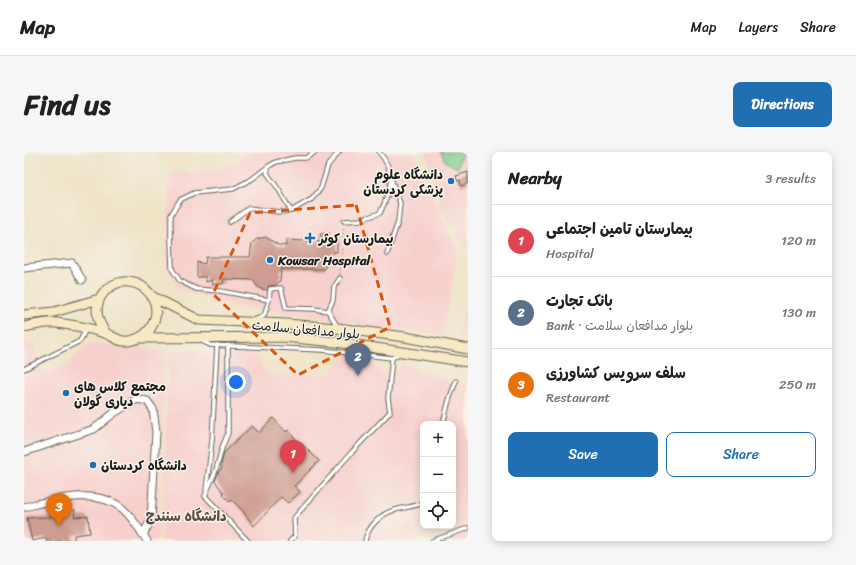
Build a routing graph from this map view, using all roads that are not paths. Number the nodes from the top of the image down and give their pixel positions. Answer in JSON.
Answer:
{"nodes":[{"id":1,"x":315,"y":152,"type":"edge"},
{"id":2,"x":339,"y":152,"type":"edge"},
{"id":3,"x":379,"y":152,"type":"edge"},
{"id":4,"x":269,"y":166,"type":"junction"},
{"id":5,"x":390,"y":176,"type":"junction"},
{"id":6,"x":291,"y":211,"type":"junction"},
{"id":7,"x":344,"y":221,"type":"road end"},
{"id":8,"x":230,"y":222,"type":"dead end"},
{"id":9,"x":387,"y":254,"type":"dead end"},
{"id":10,"x":24,"y":268,"type":"edge"},
{"id":11,"x":340,"y":278,"type":"road end"},
{"id":12,"x":82,"y":280,"type":"dead end"},
{"id":13,"x":152,"y":297,"type":"junction"},
{"id":14,"x":99,"y":299,"type":"junction"},
{"id":15,"x":269,"y":300,"type":"junction"},
{"id":16,"x":328,"y":311,"type":"junction"},
{"id":17,"x":24,"y":315,"type":"edge"},
{"id":18,"x":248,"y":323,"type":"junction"},
{"id":19,"x":24,"y":327,"type":"edge"},
{"id":20,"x":86,"y":328,"type":"junction"},
{"id":21,"x":337,"y":328,"type":"junction"},
{"id":22,"x":106,"y":333,"type":"junction"},
{"id":23,"x":193,"y":337,"type":"junction"},
{"id":24,"x":141,"y":338,"type":"junction"},
{"id":25,"x":217,"y":345,"type":"junction"},
{"id":26,"x":228,"y":345,"type":"junction"},
{"id":27,"x":468,"y":349,"type":"edge"},
{"id":28,"x":403,"y":352,"type":"junction"},
{"id":29,"x":392,"y":358,"type":"junction"},
{"id":30,"x":468,"y":362,"type":"edge"},
{"id":31,"x":24,"y":369,"type":"edge"},
{"id":32,"x":456,"y":381,"type":"dead end"},
{"id":33,"x":444,"y":421,"type":"edge"},
{"id":34,"x":24,"y":452,"type":"edge"},
{"id":35,"x":205,"y":496,"type":"junction"},
{"id":36,"x":420,"y":504,"type":"edge"},
{"id":37,"x":24,"y":507,"type":"edge"},
{"id":38,"x":468,"y":528,"type":"edge"},
{"id":39,"x":144,"y":539,"type":"edge"},
{"id":40,"x":248,"y":541,"type":"edge"},
{"id":41,"x":290,"y":541,"type":"edge"},
{"id":42,"x":365,"y":541,"type":"edge"},
{"id":43,"x":432,"y":541,"type":"edge"}],
"edges":[{"from":1,"to":4,"type":"lane"},
{"from":2,"to":6,"type":"lane"},
{"from":3,"to":5,"type":"lane"},
{"from":4,"to":6,"type":"lane"},
{"from":4,"to":15,"type":"lane"},
{"from":5,"to":7,"type":"lane"},
{"from":5,"to":9,"type":"lane"},
{"from":6,"to":8,"type":"lane"},
{"from":10,"to":12,"type":"street"},
{"from":11,"to":16,"type":"lane"},
{"from":13,"to":14,"type":"main road"},
{"from":13,"to":18,"type":"main road","name":"بلوار مدافعان سلامت"},
{"from":13,"to":24,"type":"main road"},
{"from":14,"to":17,"type":"main road"},
{"from":14,"to":22,"type":"main road"},
{"from":15,"to":16,"type":"lane"},
{"from":15,"to":18,"type":"lane"},
{"from":16,"to":21,"type":"lane"},
{"from":18,"to":21,"type":"main road","name":"بلوار مدافعان سلامت"},
{"from":19,"to":20,"type":"main road"},
{"from":20,"to":22,"type":"main road"},
{"from":20,"to":31,"type":"lane"},
{"from":21,"to":27,"type":"main road","name":"بلوار مدافعان سلامت"},
{"from":22,"to":24,"type":"main road"},
{"from":23,"to":24,"type":"main road","name":"بلوار مدافعان سلامت"},
{"from":23,"to":25,"type":"lane"},
{"from":23,"to":28,"type":"main road","name":"بلوار مدافعان سلامت"},
{"from":25,"to":26,"type":"lane"},
{"from":25,"to":35,"type":"lane"},
{"from":26,"to":29,"type":"lane"},
{"from":26,"to":35,"type":"lane"},
{"from":28,"to":29,"type":"lane"},
{"from":28,"to":30,"type":"main road","name":"بلوار مدافعان سلامت"},
{"from":29,"to":41,"type":"lane"},
{"from":32,"to":33,"type":"lane"},
{"from":34,"to":39,"type":"street"},
{"from":35,"to":40,"type":"lane"},
{"from":36,"to":42,"type":"lane"},
{"from":37,"to":39,"type":"street"},
{"from":38,"to":43,"type":"lane"}]}
